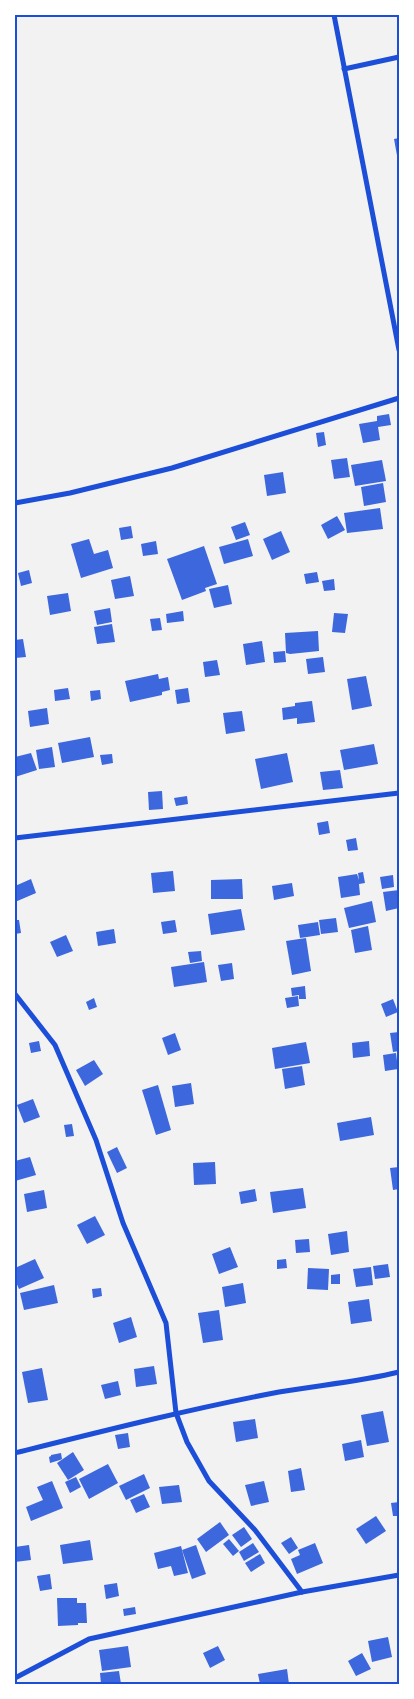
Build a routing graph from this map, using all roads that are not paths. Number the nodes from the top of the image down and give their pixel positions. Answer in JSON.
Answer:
{"nodes":[{"id":1,"x":334,"y":15,"type":"edge"},
{"id":2,"x":399,"y":57,"type":"edge"},
{"id":3,"x":344,"y":69,"type":"junction"},
{"id":4,"x":399,"y":350,"type":"edge"},
{"id":5,"x":399,"y":398,"type":"edge"},
{"id":6,"x":15,"y":503,"type":"edge"},
{"id":7,"x":399,"y":793,"type":"edge"},
{"id":8,"x":15,"y":838,"type":"edge"},
{"id":9,"x":15,"y":994,"type":"edge"},
{"id":10,"x":399,"y":1372,"type":"edge"},
{"id":11,"x":176,"y":1413,"type":"junction"},
{"id":12,"x":15,"y":1453,"type":"edge"},
{"id":13,"x":399,"y":1575,"type":"edge"},
{"id":14,"x":302,"y":1592,"type":"junction"},
{"id":15,"x":15,"y":1678,"type":"edge"}],
"edges":[{"from":1,"to":3,"type":"street"},
{"from":2,"to":3,"type":"street"},
{"from":3,"to":4,"type":"street"},
{"from":5,"to":6,"type":"street"},
{"from":7,"to":8,"type":"street"},
{"from":9,"to":11,"type":"street"},
{"from":10,"to":11,"type":"street"},
{"from":11,"to":12,"type":"street"},
{"from":11,"to":14,"type":"street"},
{"from":13,"to":14,"type":"street"},
{"from":14,"to":15,"type":"street"}]}
